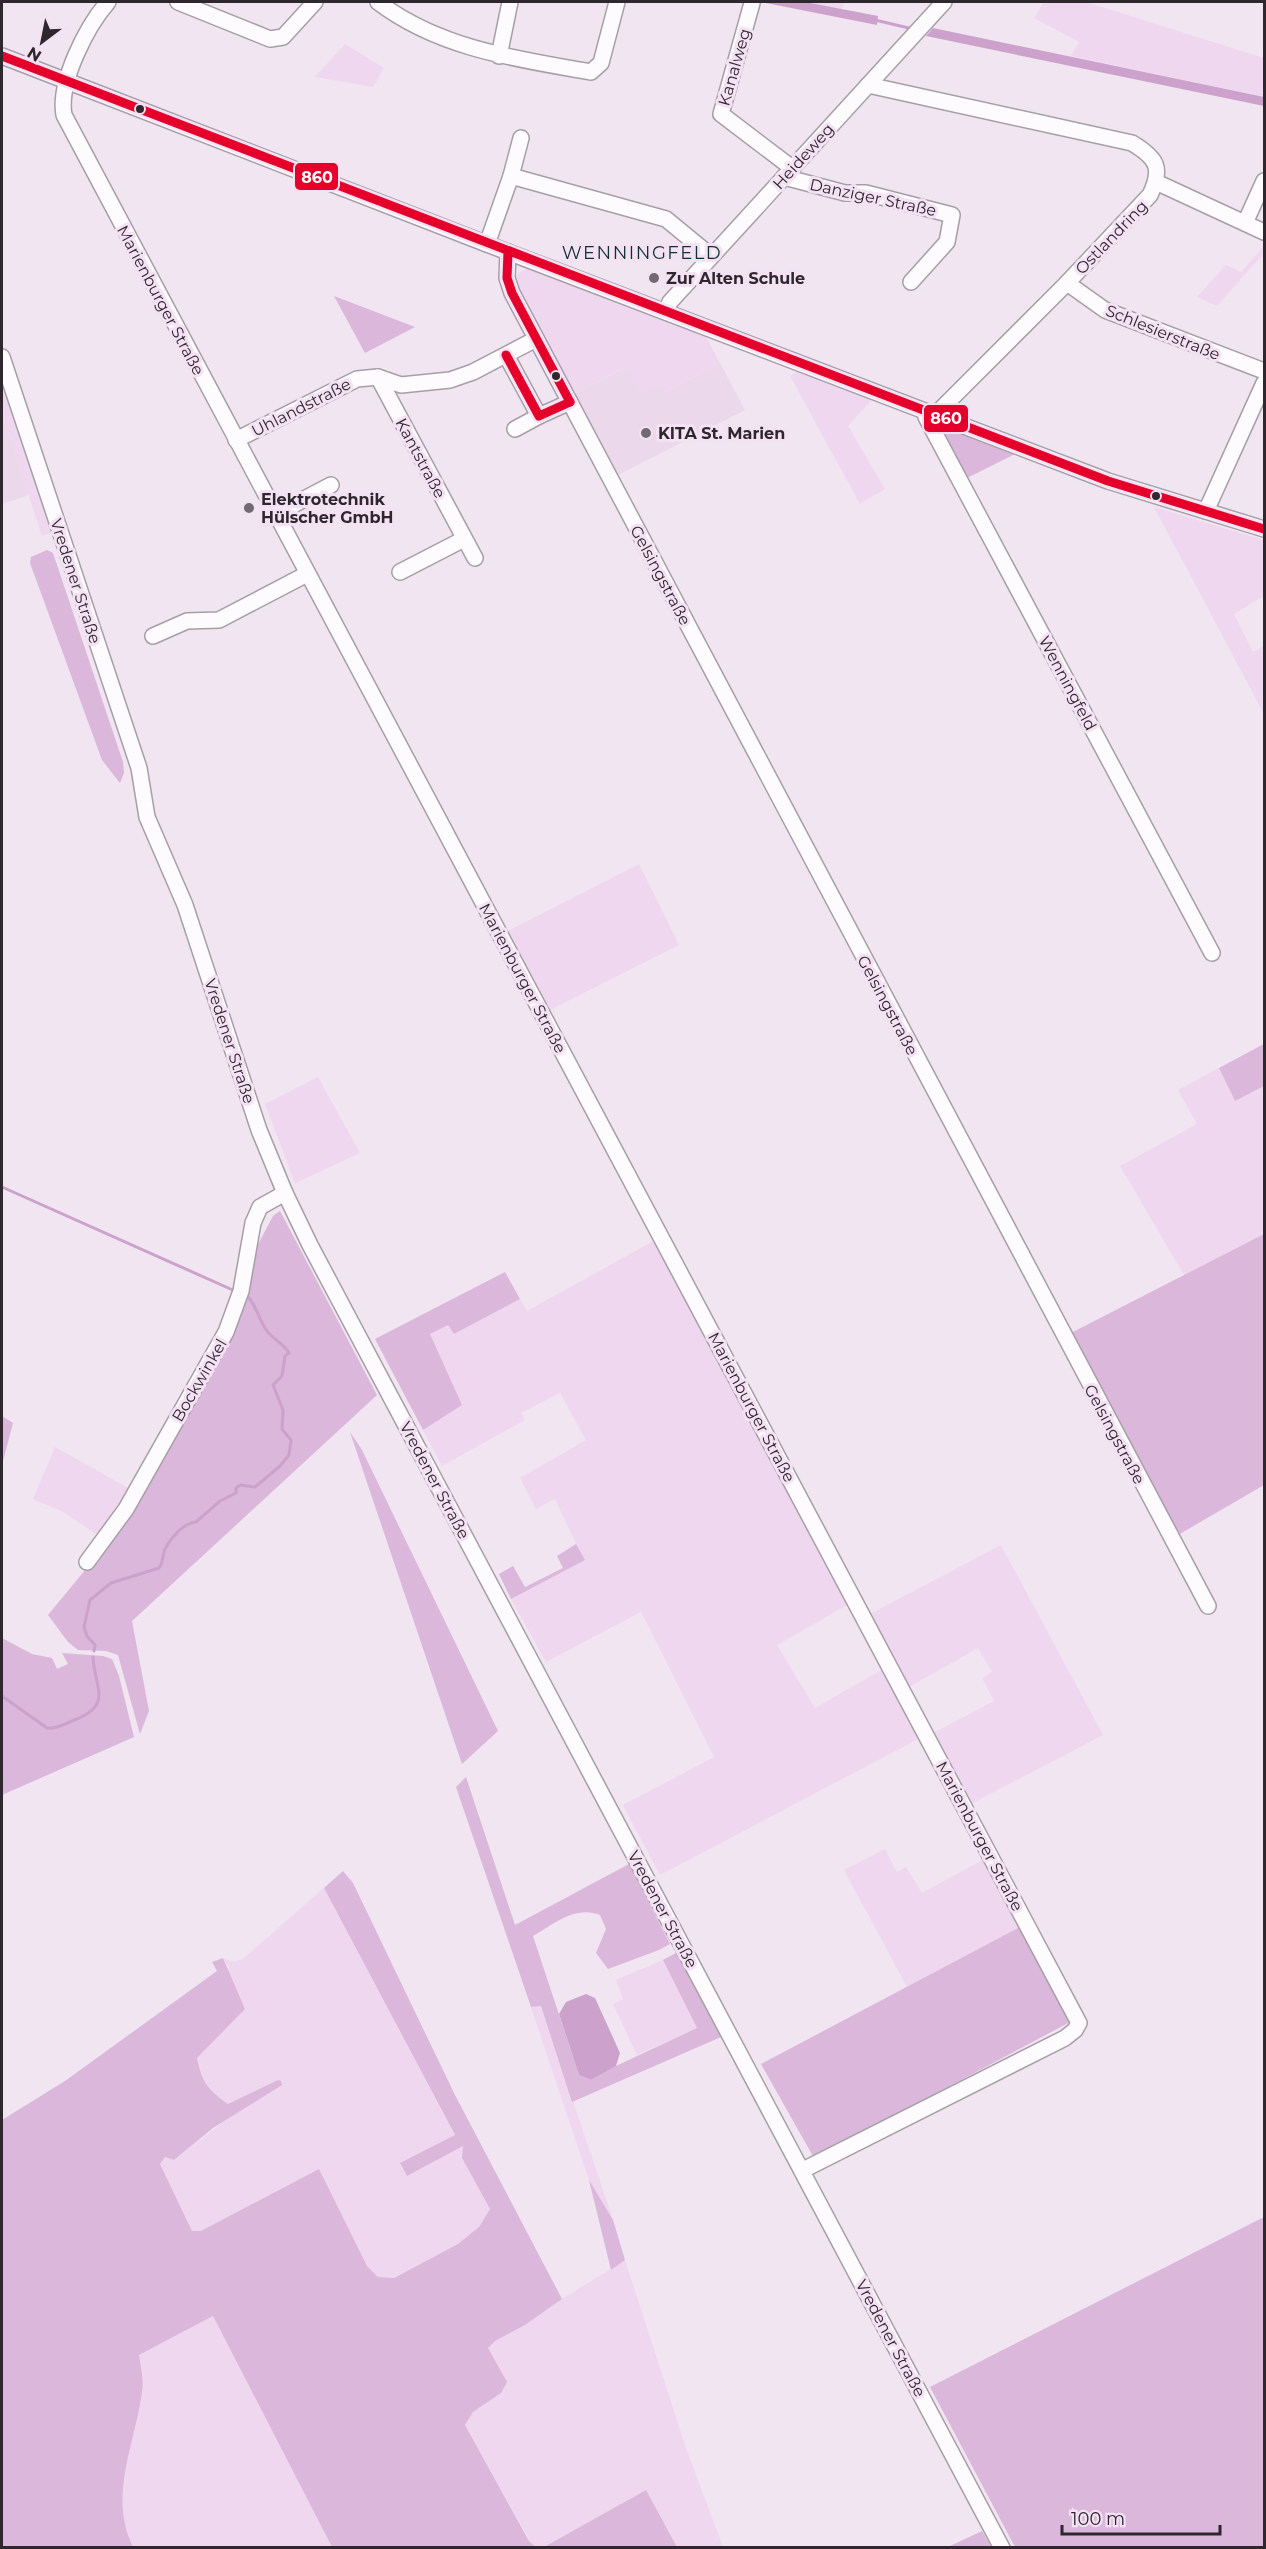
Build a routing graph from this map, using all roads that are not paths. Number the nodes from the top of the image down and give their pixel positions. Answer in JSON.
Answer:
{"nodes":[{"id":1,"x":108,"y":2,"type":"edge"},
{"id":2,"x":178,"y":2,"type":"edge"},
{"id":3,"x":315,"y":2,"type":"edge"},
{"id":4,"x":510,"y":2,"type":"edge"},
{"id":5,"x":616,"y":2,"type":"edge"},
{"id":6,"x":944,"y":2,"type":"edge"},
{"id":7,"x":385,"y":3,"type":"edge"},
{"id":8,"x":752,"y":3,"type":"edge"},
{"id":9,"x":2,"y":56,"type":"edge"},
{"id":10,"x":499,"y":56,"type":"junction"},
{"id":11,"x":67,"y":82,"type":"junction"},
{"id":12,"x":868,"y":85,"type":"junction"},
{"id":13,"x":521,"y":138,"type":"dead end"},
{"id":14,"x":788,"y":173,"type":"junction"},
{"id":15,"x":511,"y":176,"type":"junction"},
{"id":16,"x":1264,"y":181,"type":"edge"},
{"id":17,"x":1156,"y":182,"type":"junction"},
{"id":18,"x":1245,"y":223,"type":"junction"},
{"id":19,"x":1264,"y":232,"type":"edge"},
{"id":20,"x":487,"y":244,"type":"junction"},
{"id":21,"x":508,"y":252,"type":"junction"},
{"id":22,"x":711,"y":256,"type":"junction"},
{"id":23,"x":911,"y":282,"type":"dead end"},
{"id":24,"x":1066,"y":283,"type":"junction"},
{"id":25,"x":666,"y":312,"type":"junction"},
{"id":26,"x":536,"y":339,"type":"junction"},
{"id":27,"x":506,"y":355,"type":"junction"},
{"id":28,"x":2,"y":357,"type":"edge"},
{"id":29,"x":1264,"y":371,"type":"edge"},
{"id":30,"x":378,"y":377,"type":"junction"},
{"id":31,"x":1264,"y":383,"type":"edge"},
{"id":32,"x":570,"y":402,"type":"junction"},
{"id":33,"x":932,"y":414,"type":"junction"},
{"id":34,"x":539,"y":416,"type":"junction"},
{"id":35,"x":515,"y":429,"type":"dead end"},
{"id":36,"x":236,"y":440,"type":"junction"},
{"id":37,"x":331,"y":485,"type":"dead end"},
{"id":38,"x":1206,"y":512,"type":"junction"},
{"id":39,"x":276,"y":514,"type":"junction"},
{"id":40,"x":1264,"y":529,"type":"edge"},
{"id":41,"x":464,"y":539,"type":"junction"},
{"id":42,"x":475,"y":558,"type":"dead end"},
{"id":43,"x":400,"y":572,"type":"dead end"},
{"id":44,"x":308,"y":574,"type":"junction"},
{"id":45,"x":153,"y":636,"type":"dead end"},
{"id":46,"x":1212,"y":953,"type":"dead end"},
{"id":47,"x":285,"y":1193,"type":"junction"},
{"id":48,"x":87,"y":1562,"type":"dead end"},
{"id":49,"x":1208,"y":1606,"type":"dead end"},
{"id":50,"x":803,"y":2170,"type":"junction"},
{"id":51,"x":1002,"y":2547,"type":"edge"}],
"edges":[{"from":1,"to":11,"type":"street","name":"Marienburger Straße"},
{"from":2,"to":3,"type":"street"},
{"from":4,"to":10,"type":"street"},
{"from":5,"to":10,"type":"street"},
{"from":6,"to":12,"type":"street","name":"Heideweg"},
{"from":7,"to":10,"type":"street"},
{"from":8,"to":14,"type":"street","name":"Kanalweg"},
{"from":9,"to":11,"type":"street"},
{"from":11,"to":20,"type":"street"},
{"from":11,"to":36,"type":"street","name":"Marienburger Straße"},
{"from":12,"to":14,"type":"street","name":"Heideweg"},
{"from":12,"to":17,"type":"street","name":"Ostlandring"},
{"from":13,"to":15,"type":"street"},
{"from":14,"to":22,"type":"street","name":"Heideweg"},
{"from":14,"to":23,"type":"street","name":"Danziger Straße"},
{"from":15,"to":20,"type":"street"},
{"from":15,"to":22,"type":"street"},
{"from":16,"to":18,"type":"street"},
{"from":17,"to":18,"type":"street"},
{"from":17,"to":24,"type":"street","name":"Ostlandring"},
{"from":18,"to":19,"type":"street"},
{"from":20,"to":21,"type":"street"},
{"from":21,"to":25,"type":"street"},
{"from":21,"to":26,"type":"street","name":"Gelsingstraße"},
{"from":22,"to":25,"type":"street","name":"Heideweg"},
{"from":24,"to":29,"type":"street","name":"Schlesierstraße"},
{"from":24,"to":33,"type":"street","name":"Ostlandring"},
{"from":25,"to":33,"type":"street"},
{"from":26,"to":27,"type":"street","name":"Uhlandstraße"},
{"from":26,"to":32,"type":"street","name":"Gelsingstraße"},
{"from":27,"to":30,"type":"street","name":"Uhlandstraße"},
{"from":27,"to":34,"type":"street"},
{"from":28,"to":47,"type":"street","name":"Vredener Straße"},
{"from":30,"to":36,"type":"street","name":"Uhlandstraße"},
{"from":30,"to":41,"type":"street","name":"Kantstraße"},
{"from":31,"to":38,"type":"street"},
{"from":32,"to":34,"type":"street"},
{"from":32,"to":49,"type":"street","name":"Gelsingstraße"},
{"from":33,"to":38,"type":"street"},
{"from":33,"to":46,"type":"street","name":"Wenningfeld"},
{"from":34,"to":35,"type":"street"},
{"from":36,"to":39,"type":"street","name":"Marienburger Straße"},
{"from":37,"to":39,"type":"street"},
{"from":38,"to":40,"type":"street"},
{"from":39,"to":44,"type":"street","name":"Marienburger Straße"},
{"from":41,"to":42,"type":"street","name":"Kantstraße"},
{"from":41,"to":43,"type":"street"},
{"from":44,"to":45,"type":"street"},
{"from":44,"to":50,"type":"street","name":"Marienburger Straße"},
{"from":47,"to":48,"type":"street","name":"Bockwinkel"},
{"from":47,"to":50,"type":"street","name":"Vredener Straße"},
{"from":50,"to":51,"type":"street","name":"Vredener Straße"}]}
